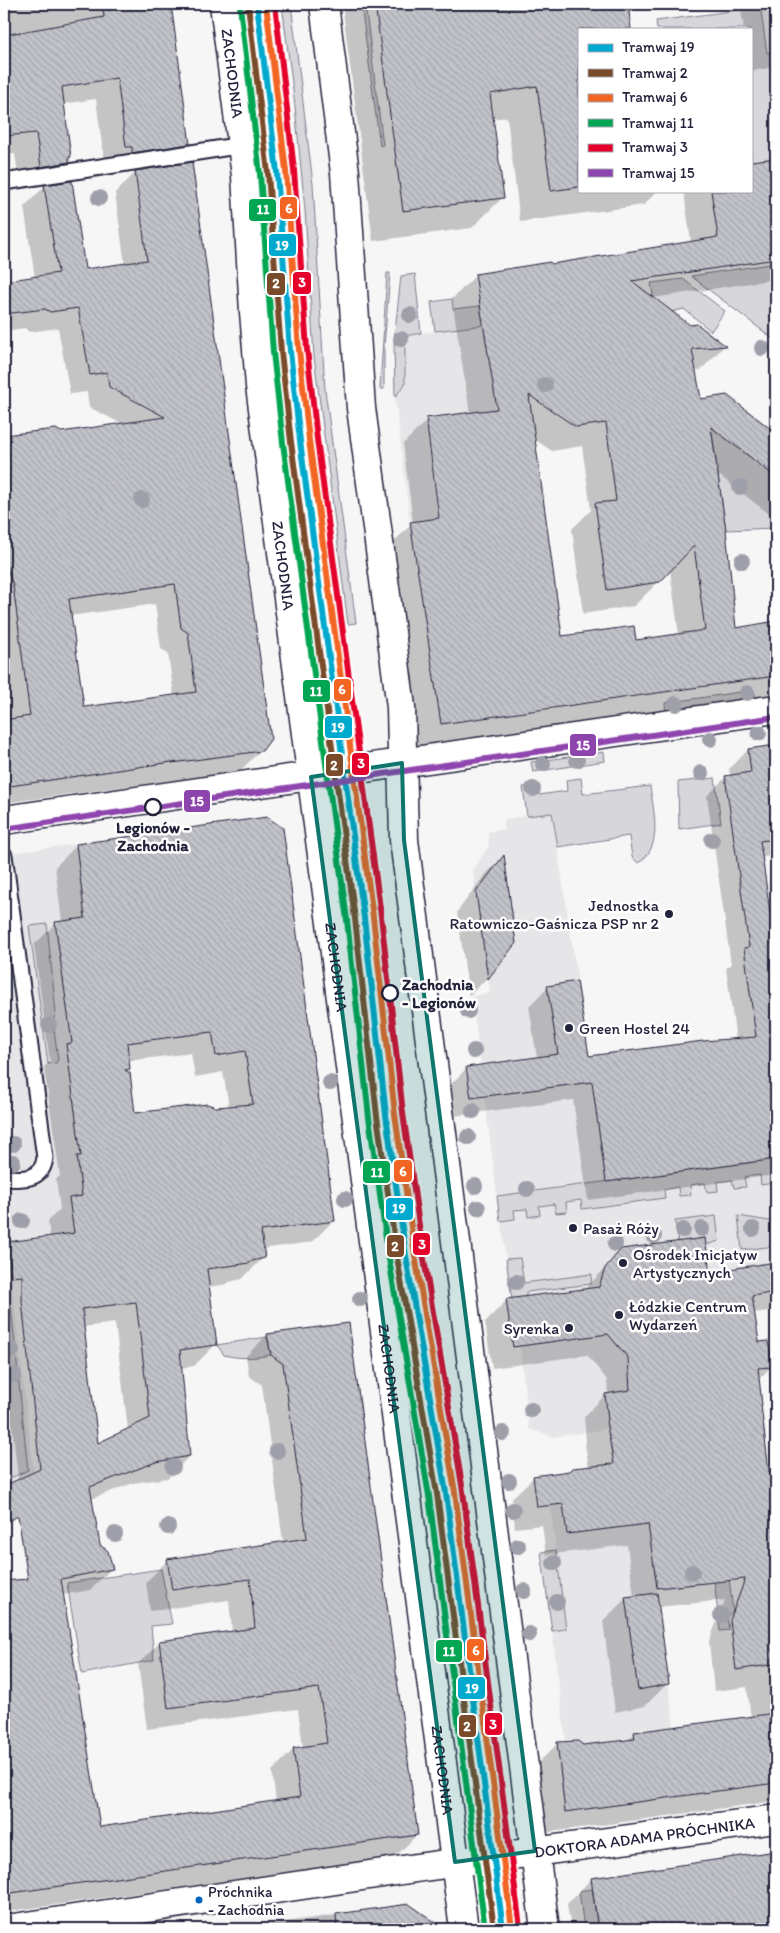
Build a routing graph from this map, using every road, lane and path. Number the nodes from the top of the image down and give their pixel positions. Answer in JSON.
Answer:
{"nodes":[{"id":1,"x":224,"y":4,"type":"edge"},
{"id":2,"x":324,"y":4,"type":"edge"},
{"id":3,"x":243,"y":145,"type":"junction"},
{"id":4,"x":4,"y":182,"type":"edge"},
{"id":5,"x":776,"y":710,"type":"edge"},
{"id":6,"x":402,"y":763,"type":"junction"},
{"id":7,"x":311,"y":777,"type":"junction"},
{"id":8,"x":4,"y":820,"type":"edge"},
{"id":9,"x":4,"y":855,"type":"edge"},
{"id":10,"x":4,"y":1178,"type":"edge"},
{"id":11,"x":776,"y":1819,"type":"edge"},
{"id":12,"x":535,"y":1851,"type":"junction"},
{"id":13,"x":456,"y":1862,"type":"junction"},
{"id":14,"x":7,"y":1929,"type":"edge"},
{"id":15,"x":464,"y":1929,"type":"edge"},
{"id":16,"x":545,"y":1929,"type":"edge"}],
"edges":[{"from":1,"to":3,"type":"main road","name":"ZACHODNIA"},
{"from":2,"to":6,"type":"main road"},
{"from":3,"to":4,"type":"lane"},
{"from":3,"to":7,"type":"main road","name":"ZACHODNIA"},
{"from":5,"to":6,"type":"main road"},
{"from":6,"to":7,"type":"main road"},
{"from":6,"to":12,"type":"main road"},
{"from":7,"to":8,"type":"main road"},
{"from":7,"to":13,"type":"main road","name":"ZACHODNIA"},
{"from":9,"to":10,"type":"lane"},
{"from":11,"to":12,"type":"main road","name":"DOKTORA ADAMA PRÓCHNIKA"},
{"from":12,"to":13,"type":"main road","name":"DOKTORA ADAMA PRÓCHNIKA"},
{"from":12,"to":16,"type":"main road"},
{"from":13,"to":14,"type":"main road","name":"DOKTORA ADAMA PRÓCHNIKA"},
{"from":13,"to":15,"type":"main road","name":"ZACHODNIA"}]}
